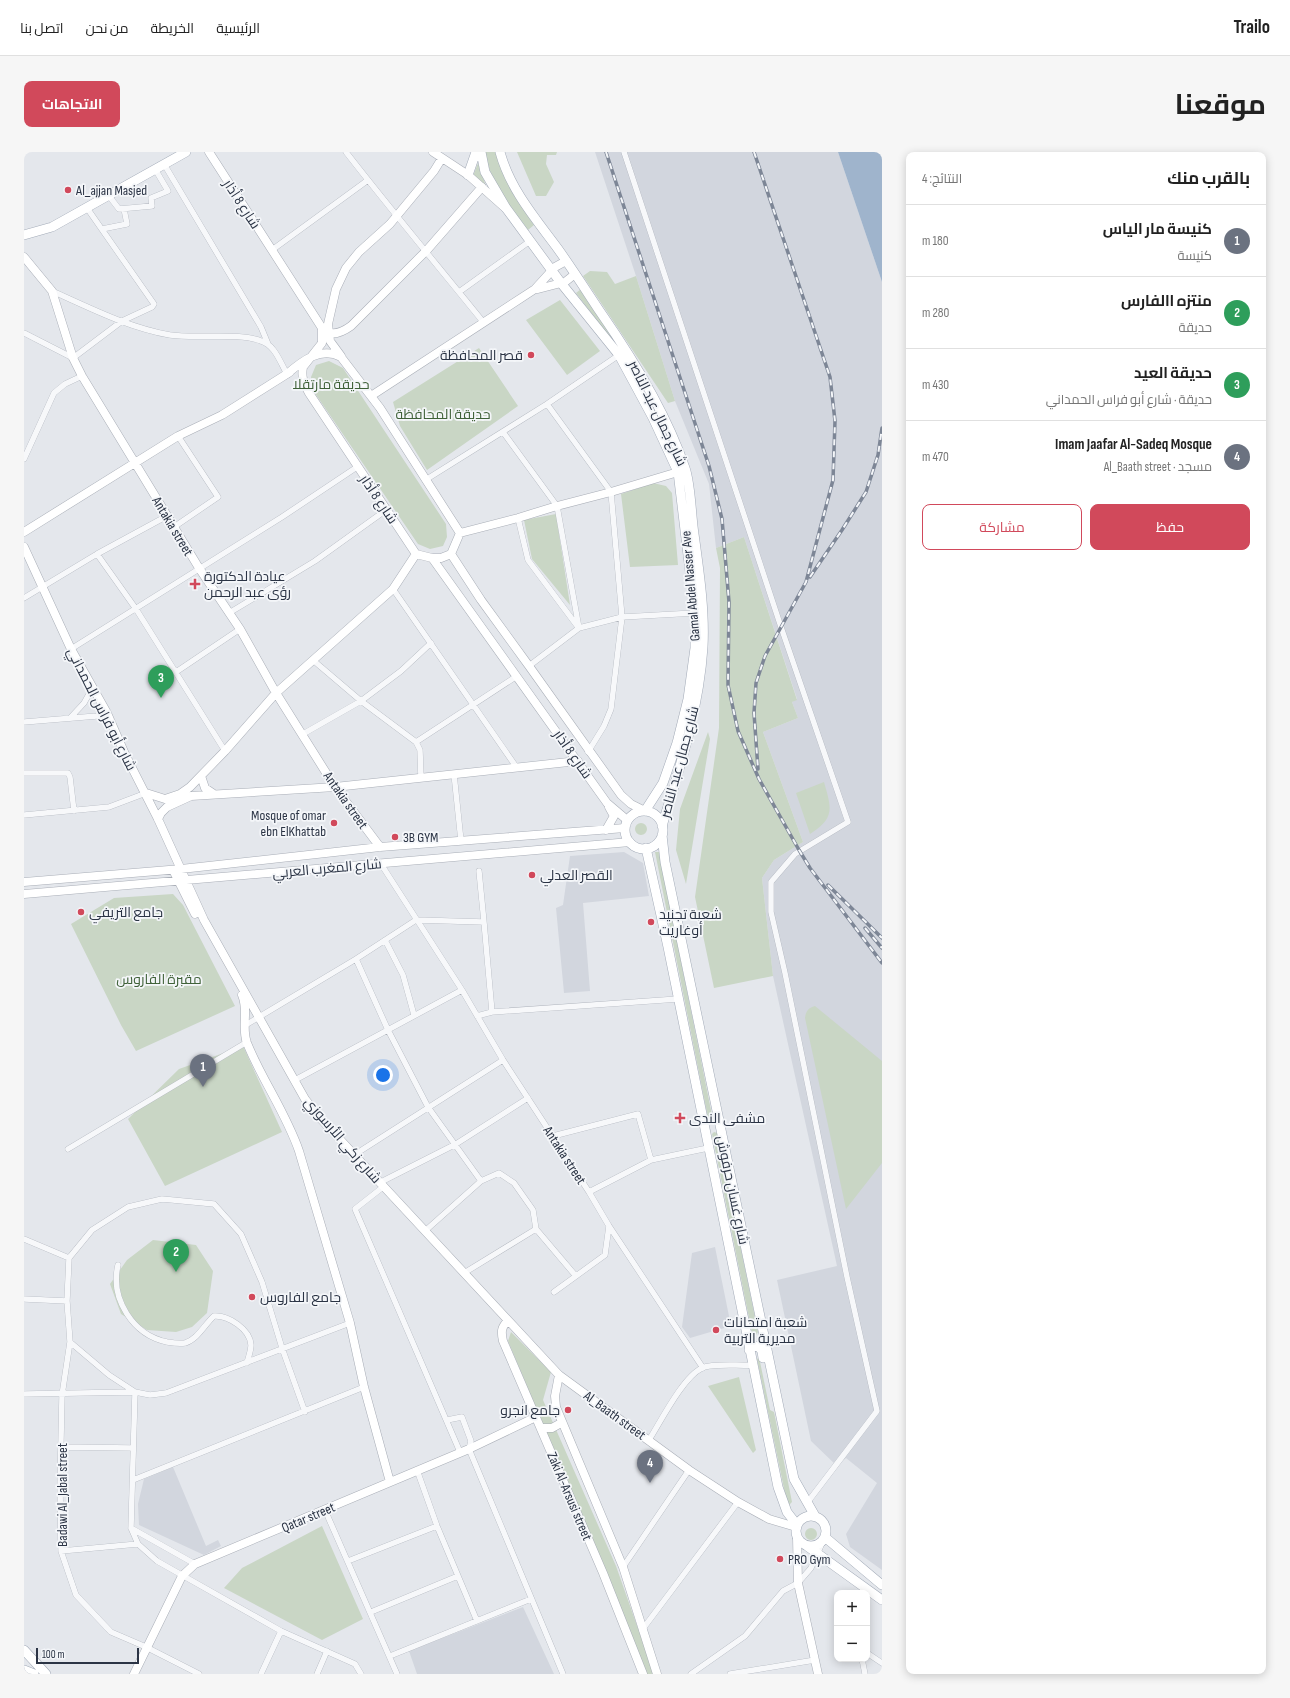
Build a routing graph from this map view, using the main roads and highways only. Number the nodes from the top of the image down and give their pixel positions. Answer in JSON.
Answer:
{"nodes":[{"id":1,"x":186,"y":152,"type":"edge"},
{"id":2,"x":476,"y":152,"type":"edge"},
{"id":3,"x":480,"y":152,"type":"edge"},
{"id":4,"x":500,"y":152,"type":"edge"},
{"id":5,"x":468,"y":175,"type":"road end"},
{"id":6,"x":24,"y":235,"type":"edge"},
{"id":7,"x":678,"y":472,"type":"joint"},
{"id":8,"x":644,"y":811,"type":"junction"},
{"id":9,"x":662,"y":830,"type":"junction"},
{"id":10,"x":646,"y":848,"type":"junction"},
{"id":11,"x":720,"y":1125,"type":"junction"},
{"id":12,"x":705,"y":1128,"type":"junction"},
{"id":13,"x":749,"y":1350,"type":"junction"},
{"id":14,"x":780,"y":1416,"type":"junction"},
{"id":15,"x":815,"y":1516,"type":"junction"},
{"id":16,"x":797,"y":1526,"type":"junction"},
{"id":17,"x":824,"y":1539,"type":"junction"},
{"id":18,"x":807,"y":1546,"type":"junction"},
{"id":19,"x":870,"y":1575,"type":"junction"},
{"id":20,"x":863,"y":1585,"type":"junction"},
{"id":21,"x":882,"y":1585,"type":"edge"},
{"id":22,"x":882,"y":1600,"type":"edge"},
{"id":23,"x":24,"y":1650,"type":"edge"},
{"id":24,"x":24,"y":1670,"type":"edge"},
{"id":25,"x":34,"y":1674,"type":"edge"},
{"id":26,"x":46,"y":1674,"type":"edge"}],
"edges":[{"from":1,"to":6,"type":"main road"},
{"from":2,"to":5,"type":"main road"},
{"from":3,"to":7,"type":"main road","name":"شارع جمال عبد الناصر"},
{"from":4,"to":9,"type":"main road","name":"شارع جمال عبد الناصر"},
{"from":7,"to":8,"type":"main road","name":"Gamal Abdel Nasser Ave"},
{"from":8,"to":9,"type":"main road"},
{"from":8,"to":10,"type":"main road"},
{"from":9,"to":10,"type":"main road"},
{"from":9,"to":11,"type":"main road","name":"شارع غسان حرفوش"},
{"from":10,"to":12,"type":"main road","name":"شارع غسان حرفوش"},
{"from":11,"to":12,"type":"main road"},
{"from":11,"to":14,"type":"main road","name":"شارع غسان حرفوش"},
{"from":12,"to":13,"type":"main road","name":"شارع غسان حرفوش"},
{"from":13,"to":14,"type":"main road"},
{"from":13,"to":16,"type":"main road","name":"شارع غسان حرفوش"},
{"from":14,"to":15,"type":"main road","name":"شارع غسان حرفوش"},
{"from":15,"to":16,"type":"main road"},
{"from":15,"to":17,"type":"main road"},
{"from":16,"to":18,"type":"main road"},
{"from":17,"to":18,"type":"main road"},
{"from":17,"to":19,"type":"main road"},
{"from":18,"to":20,"type":"main road"},
{"from":19,"to":20,"type":"main road"},
{"from":19,"to":21,"type":"main road"},
{"from":20,"to":22,"type":"main road"},
{"from":23,"to":26,"type":"main road"},
{"from":24,"to":25,"type":"main road"}]}
